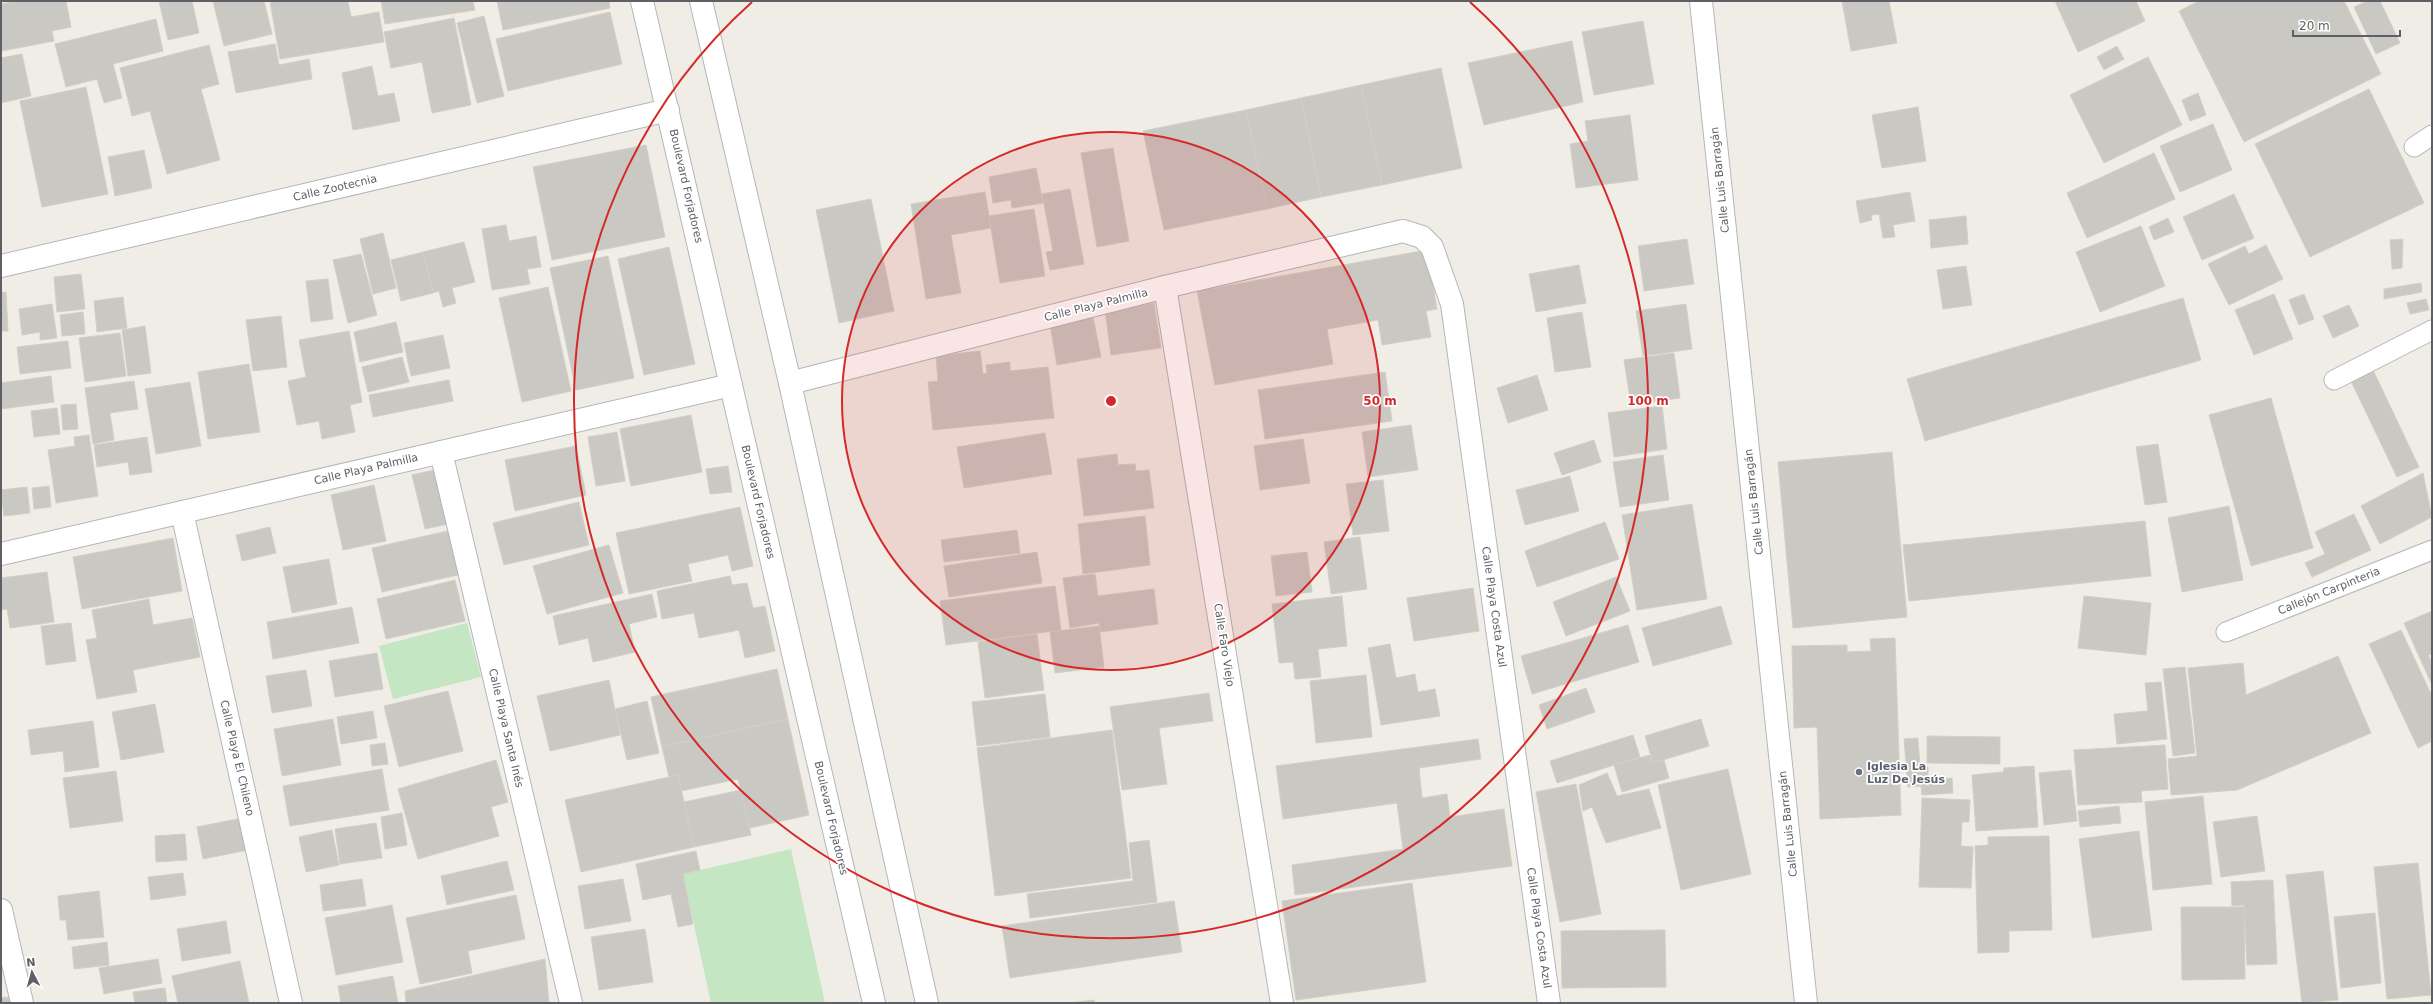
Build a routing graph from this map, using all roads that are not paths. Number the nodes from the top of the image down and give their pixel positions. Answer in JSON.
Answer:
{"nodes":[{"id":1,"x":642,"y":1,"type":"edge"},
{"id":2,"x":701,"y":1,"type":"edge"},
{"id":3,"x":1701,"y":1,"type":"edge"},
{"id":4,"x":668,"y":110,"type":"junction"},
{"id":5,"x":2432,"y":135,"type":"edge"},
{"id":6,"x":2414,"y":147,"type":"dead end"},
{"id":7,"x":1403,"y":231,"type":"joint"},
{"id":8,"x":1,"y":266,"type":"edge"},
{"id":9,"x":1166,"y":287,"type":"junction"},
{"id":10,"x":2432,"y":330,"type":"edge"},
{"id":11,"x":2334,"y":380,"type":"dead end"},
{"id":12,"x":790,"y":382,"type":"junction"},
{"id":13,"x":731,"y":385,"type":"junction"},
{"id":14,"x":441,"y":452,"type":"junction"},
{"id":15,"x":182,"y":512,"type":"junction"},
{"id":16,"x":2432,"y":550,"type":"edge"},
{"id":17,"x":1,"y":554,"type":"edge"},
{"id":18,"x":2226,"y":632,"type":"dead end"},
{"id":19,"x":1,"y":910,"type":"edge"},
{"id":20,"x":22,"y":1003,"type":"edge"},
{"id":21,"x":291,"y":1003,"type":"edge"},
{"id":22,"x":571,"y":1003,"type":"edge"},
{"id":23,"x":874,"y":1003,"type":"edge"},
{"id":24,"x":927,"y":1003,"type":"edge"},
{"id":25,"x":1282,"y":1003,"type":"edge"},
{"id":26,"x":1549,"y":1003,"type":"edge"},
{"id":27,"x":1806,"y":1003,"type":"edge"}],
"edges":[{"from":1,"to":4,"type":"street","name":"Boulevard Forjadores"},
{"from":2,"to":12,"type":"street"},
{"from":3,"to":27,"type":"street","name":"Calle Luis Barragán"},
{"from":4,"to":8,"type":"street","name":"Calle Zootecnia"},
{"from":4,"to":13,"type":"street","name":"Boulevard Forjadores"},
{"from":5,"to":6,"type":"lane"},
{"from":7,"to":9,"type":"street","name":"Calle Playa Palmilla"},
{"from":7,"to":26,"type":"street","name":"Calle Playa Costa Azul"},
{"from":9,"to":12,"type":"street","name":"Calle Playa Palmilla"},
{"from":9,"to":25,"type":"street","name":"Calle Faro Viejo"},
{"from":10,"to":11,"type":"lane"},
{"from":12,"to":24,"type":"street"},
{"from":13,"to":14,"type":"street","name":"Calle Playa Palmilla"},
{"from":13,"to":23,"type":"street","name":"Boulevard Forjadores"},
{"from":14,"to":15,"type":"street","name":"Calle Playa Palmilla"},
{"from":14,"to":22,"type":"street","name":"Calle Playa Santa Inés"},
{"from":15,"to":17,"type":"street","name":"Calle Playa Palmilla"},
{"from":15,"to":21,"type":"street","name":"Calle Playa El Chileno"},
{"from":16,"to":18,"type":"lane","name":"Callejón Carpinteria"},
{"from":19,"to":20,"type":"street"}]}
